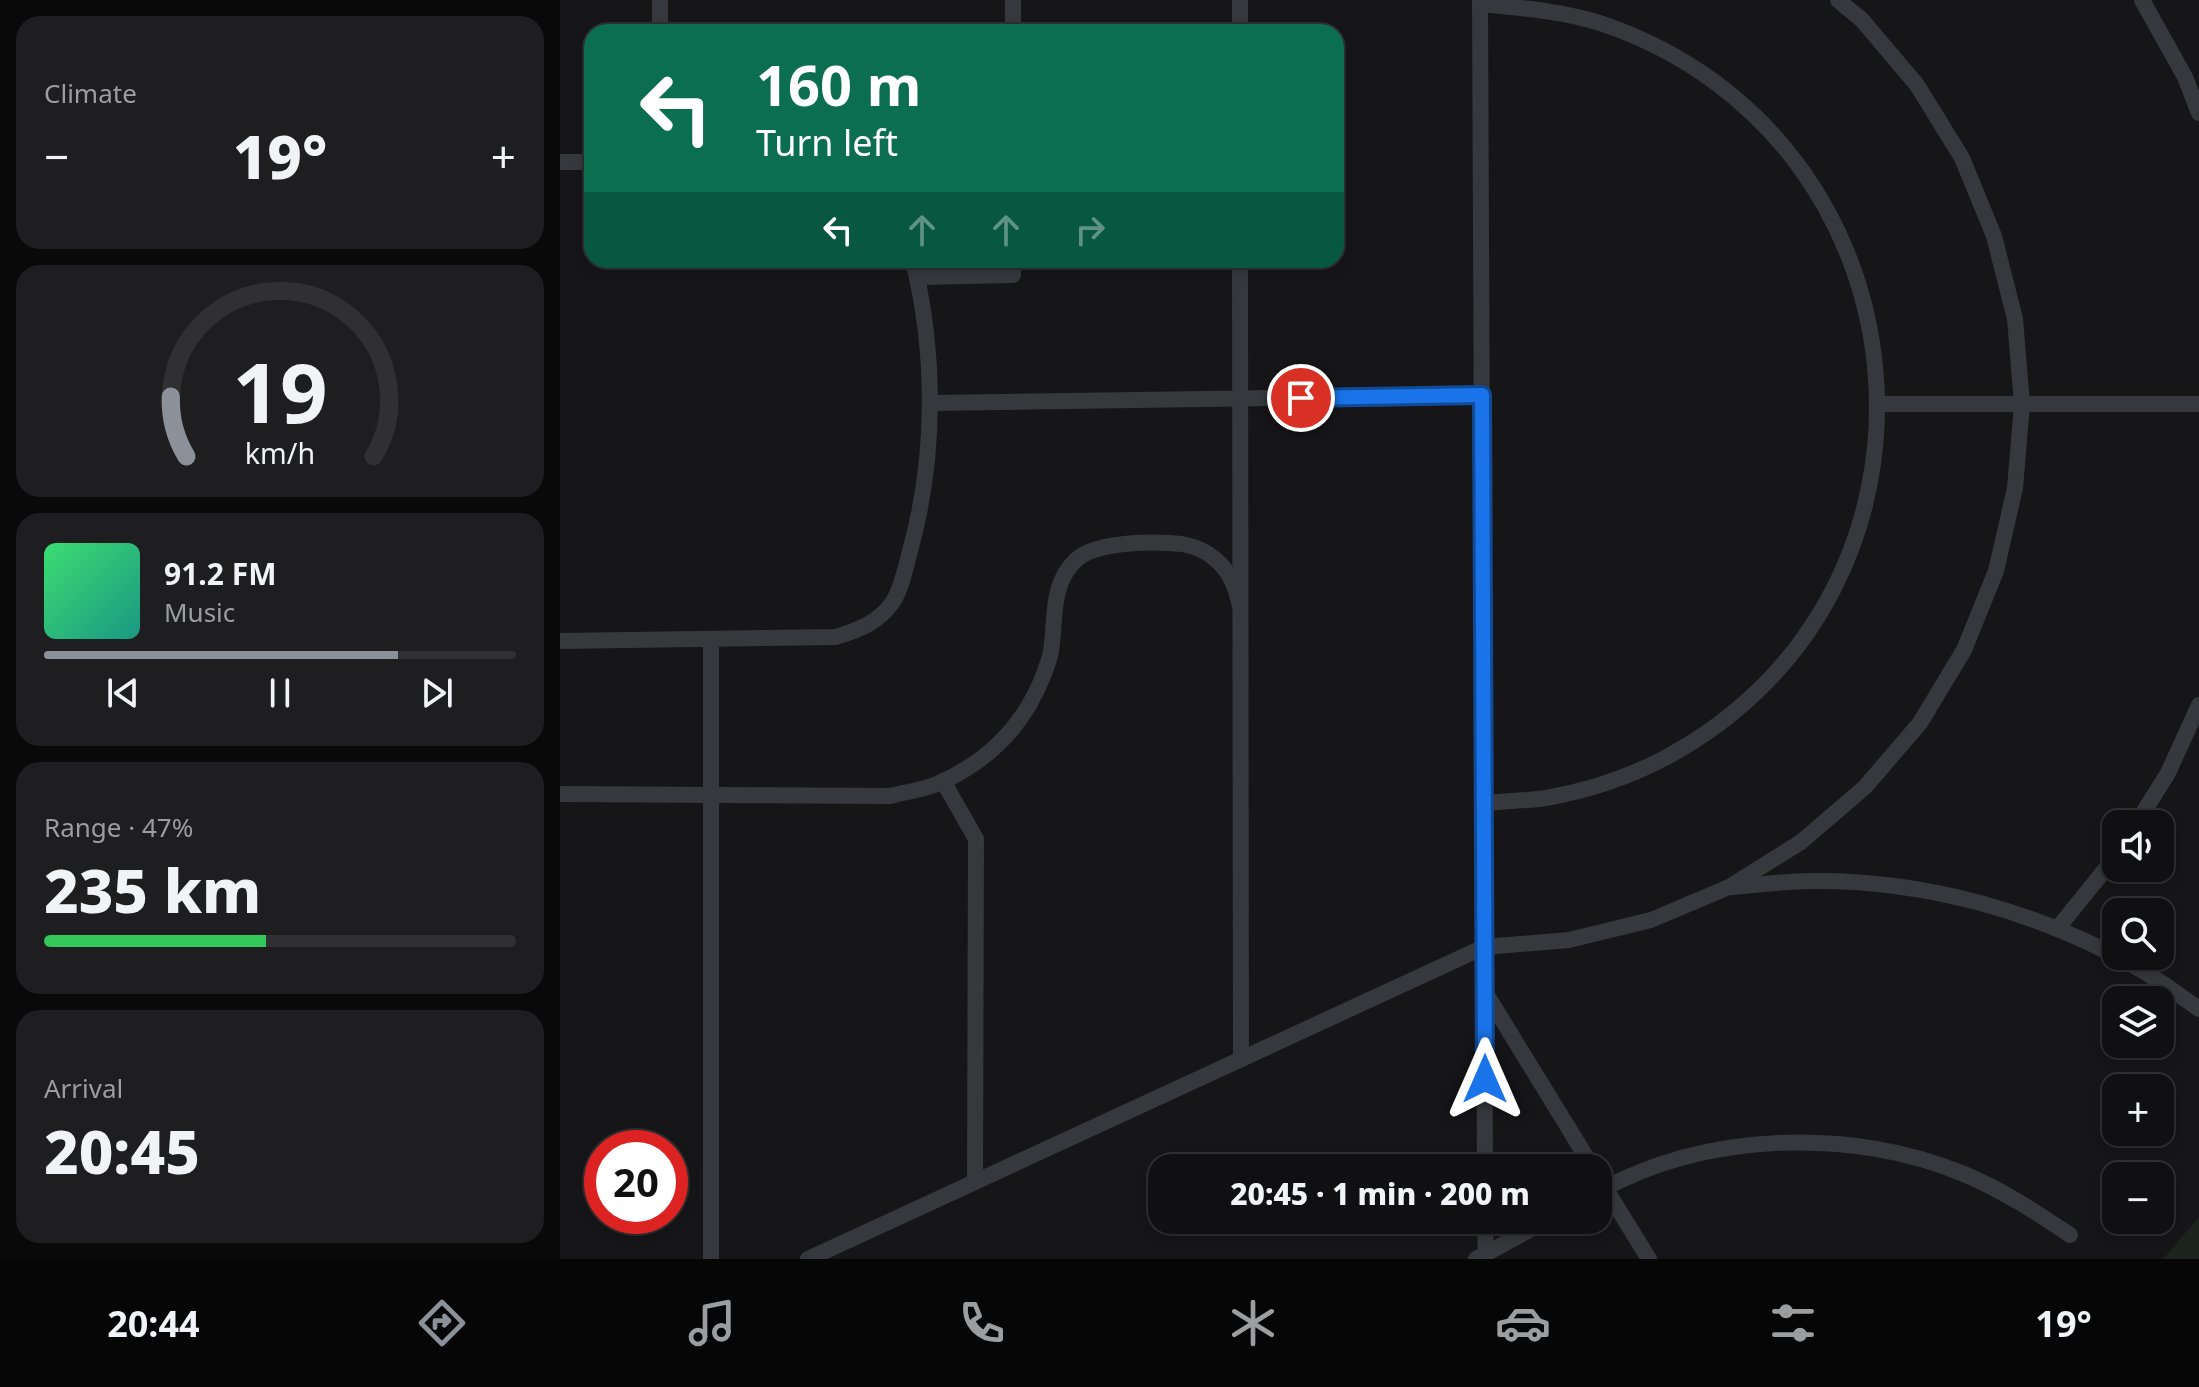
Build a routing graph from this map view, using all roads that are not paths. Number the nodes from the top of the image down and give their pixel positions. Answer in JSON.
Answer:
{"nodes":[{"id":1,"x":660,"y":0,"type":"edge"},
{"id":2,"x":1013,"y":0,"type":"edge"},
{"id":3,"x":1240,"y":0,"type":"edge"},
{"id":4,"x":1838,"y":0,"type":"edge"},
{"id":5,"x":2142,"y":0,"type":"edge"},
{"id":6,"x":1480,"y":2,"type":"edge"},
{"id":7,"x":660,"y":24,"type":"edge"},
{"id":8,"x":1013,"y":24,"type":"edge"},
{"id":9,"x":1240,"y":24,"type":"edge"},
{"id":10,"x":2199,"y":113,"type":"edge"},
{"id":11,"x":560,"y":162,"type":"edge"},
{"id":12,"x":584,"y":162,"type":"edge"},
{"id":13,"x":915,"y":268,"type":"edge"},
{"id":14,"x":1013,"y":268,"type":"edge"},
{"id":15,"x":1240,"y":268,"type":"edge"},
{"id":16,"x":1482,"y":395,"type":"junction"},
{"id":17,"x":1240,"y":399,"type":"junction"},
{"id":18,"x":930,"y":403,"type":"junction"},
{"id":19,"x":1879,"y":404,"type":"junction"},
{"id":20,"x":2022,"y":404,"type":"junction"},
{"id":21,"x":2199,"y":404,"type":"edge"},
{"id":22,"x":1240,"y":606,"type":"junction"},
{"id":23,"x":711,"y":639,"type":"junction"},
{"id":24,"x":560,"y":641,"type":"edge"},
{"id":25,"x":2199,"y":705,"type":"edge"},
{"id":26,"x":943,"y":781,"type":"junction"},
{"id":27,"x":560,"y":794,"type":"edge"},
{"id":28,"x":711,"y":795,"type":"junction"},
{"id":29,"x":1484,"y":803,"type":"junction"},
{"id":30,"x":2145,"y":810,"type":"edge"},
{"id":31,"x":2102,"y":873,"type":"edge"},
{"id":32,"x":1729,"y":887,"type":"junction"},
{"id":33,"x":2057,"y":929,"type":"junction"},
{"id":34,"x":1484,"y":947,"type":"junction"},
{"id":35,"x":1484,"y":990,"type":"junction"},
{"id":36,"x":2199,"y":1009,"type":"edge"},
{"id":37,"x":1241,"y":1059,"type":"junction"},
{"id":38,"x":1485,"y":1154,"type":"edge"},
{"id":39,"x":1584,"y":1154,"type":"edge"},
{"id":40,"x":1612,"y":1181,"type":"edge"},
{"id":41,"x":975,"y":1182,"type":"junction"},
{"id":42,"x":1612,"y":1203,"type":"edge"},
{"id":43,"x":1484,"y":1234,"type":"edge"},
{"id":44,"x":1524,"y":1234,"type":"edge"},
{"id":45,"x":2070,"y":1235,"type":"dead end"},
{"id":46,"x":1482,"y":1258,"type":"edge"},
{"id":47,"x":711,"y":1259,"type":"edge"},
{"id":48,"x":808,"y":1259,"type":"edge"},
{"id":49,"x":1649,"y":1259,"type":"edge"}],
"edges":[{"from":1,"to":7,"type":"lane"},
{"from":2,"to":8,"type":"lane"},
{"from":3,"to":9,"type":"lane"},
{"from":4,"to":20,"type":"lane"},
{"from":5,"to":10,"type":"lane"},
{"from":6,"to":16,"type":"lane"},
{"from":6,"to":19,"type":"lane"},
{"from":11,"to":12,"type":"lane"},
{"from":13,"to":14,"type":"lane"},
{"from":13,"to":18,"type":"lane"},
{"from":15,"to":17,"type":"lane"},
{"from":16,"to":17,"type":"lane"},
{"from":16,"to":29,"type":"lane"},
{"from":17,"to":18,"type":"lane"},
{"from":17,"to":22,"type":"lane"},
{"from":18,"to":23,"type":"lane"},
{"from":19,"to":20,"type":"lane"},
{"from":19,"to":29,"type":"lane"},
{"from":20,"to":21,"type":"lane"},
{"from":20,"to":32,"type":"lane"},
{"from":22,"to":26,"type":"lane"},
{"from":22,"to":37,"type":"lane"},
{"from":23,"to":24,"type":"lane"},
{"from":23,"to":28,"type":"lane"},
{"from":25,"to":30,"type":"lane"},
{"from":26,"to":28,"type":"lane"},
{"from":26,"to":41,"type":"lane"},
{"from":27,"to":28,"type":"lane"},
{"from":28,"to":47,"type":"lane"},
{"from":29,"to":34,"type":"lane"},
{"from":31,"to":33,"type":"lane"},
{"from":32,"to":33,"type":"lane"},
{"from":32,"to":34,"type":"lane"},
{"from":33,"to":36,"type":"lane"},
{"from":34,"to":35,"type":"lane"},
{"from":34,"to":37,"type":"lane"},
{"from":35,"to":38,"type":"lane"},
{"from":35,"to":39,"type":"lane"},
{"from":37,"to":41,"type":"lane"},
{"from":40,"to":45,"type":"lane"},
{"from":41,"to":48,"type":"lane"},
{"from":42,"to":49,"type":"lane"},
{"from":43,"to":46,"type":"lane"},
{"from":44,"to":46,"type":"lane"}]}
